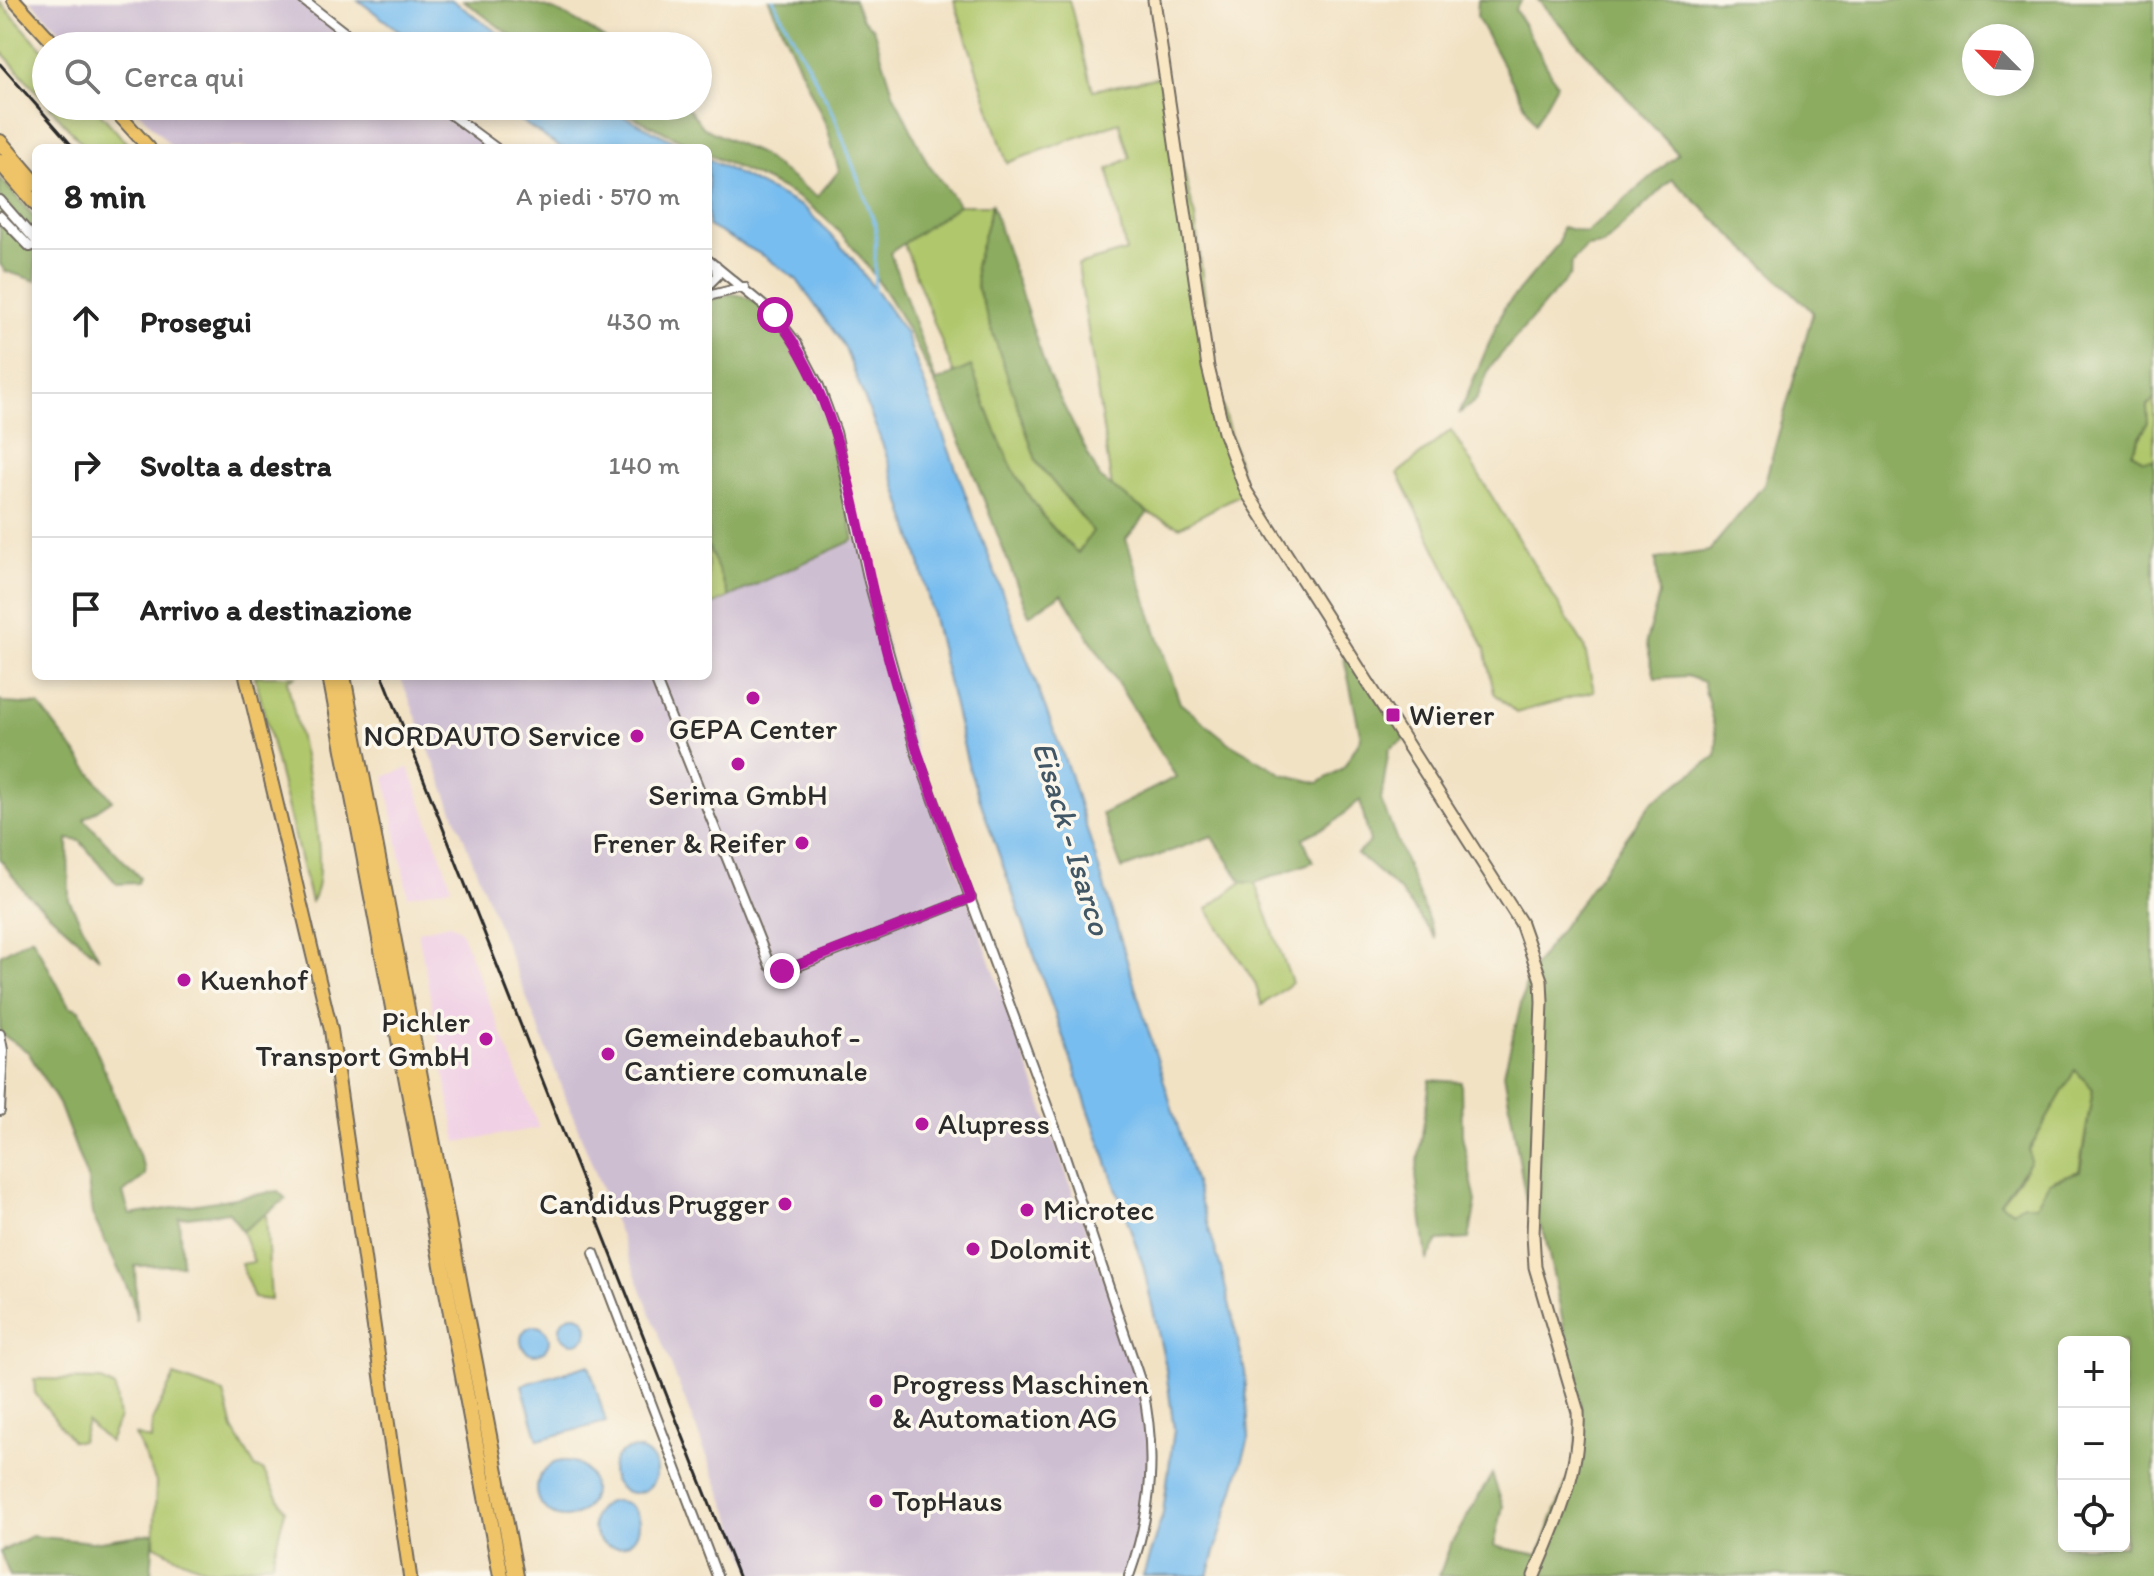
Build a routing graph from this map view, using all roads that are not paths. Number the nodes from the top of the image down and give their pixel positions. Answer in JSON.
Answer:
{"nodes":[{"id":1,"x":14,"y":0,"type":"edge"},
{"id":2,"x":303,"y":0,"type":"edge"},
{"id":3,"x":1154,"y":0,"type":"edge"},
{"id":4,"x":43,"y":32,"type":"edge"},
{"id":5,"x":344,"y":32,"type":"edge"},
{"id":6,"x":124,"y":120,"type":"edge"},
{"id":7,"x":458,"y":120,"type":"edge"},
{"id":8,"x":0,"y":142,"type":"edge"},
{"id":9,"x":145,"y":144,"type":"edge"},
{"id":10,"x":491,"y":144,"type":"edge"},
{"id":11,"x":0,"y":162,"type":"edge"},
{"id":12,"x":32,"y":179,"type":"edge"},
{"id":13,"x":32,"y":199,"type":"edge"},
{"id":14,"x":0,"y":200,"type":"edge"},
{"id":15,"x":0,"y":216,"type":"edge"},
{"id":16,"x":32,"y":238,"type":"edge"},
{"id":17,"x":32,"y":246,"type":"edge"},
{"id":18,"x":712,"y":265,"type":"edge"},
{"id":19,"x":744,"y":287,"type":"junction"},
{"id":20,"x":712,"y":295,"type":"edge"},
{"id":21,"x":247,"y":680,"type":"edge"},
{"id":22,"x":331,"y":680,"type":"edge"},
{"id":23,"x":344,"y":680,"type":"edge"},
{"id":24,"x":656,"y":680,"type":"edge"},
{"id":25,"x":971,"y":898,"type":"junction"},
{"id":26,"x":0,"y":1034,"type":"edge"},
{"id":27,"x":0,"y":1111,"type":"edge"},
{"id":28,"x":594,"y":1253,"type":"dead end"},
{"id":29,"x":410,"y":1576,"type":"edge"},
{"id":30,"x":501,"y":1576,"type":"edge"},
{"id":31,"x":516,"y":1576,"type":"edge"},
{"id":32,"x":717,"y":1576,"type":"edge"},
{"id":33,"x":1129,"y":1576,"type":"edge"},
{"id":34,"x":1534,"y":1576,"type":"edge"}],
"edges":[{"from":1,"to":4,"type":"main road"},
{"from":2,"to":5,"type":"street"},
{"from":3,"to":34,"type":"street"},
{"from":6,"to":9,"type":"main road"},
{"from":7,"to":10,"type":"street"},
{"from":8,"to":12,"type":"highway"},
{"from":11,"to":13,"type":"highway"},
{"from":14,"to":16,"type":"street"},
{"from":15,"to":17,"type":"street"},
{"from":18,"to":19,"type":"street"},
{"from":19,"to":20,"type":"street"},
{"from":19,"to":25,"type":"street"},
{"from":21,"to":29,"type":"main road"},
{"from":22,"to":30,"type":"highway"},
{"from":23,"to":31,"type":"highway"},
{"from":24,"to":25,"type":"street"},
{"from":25,"to":33,"type":"street"},
{"from":26,"to":27,"type":"street"},
{"from":28,"to":32,"type":"street"}]}
